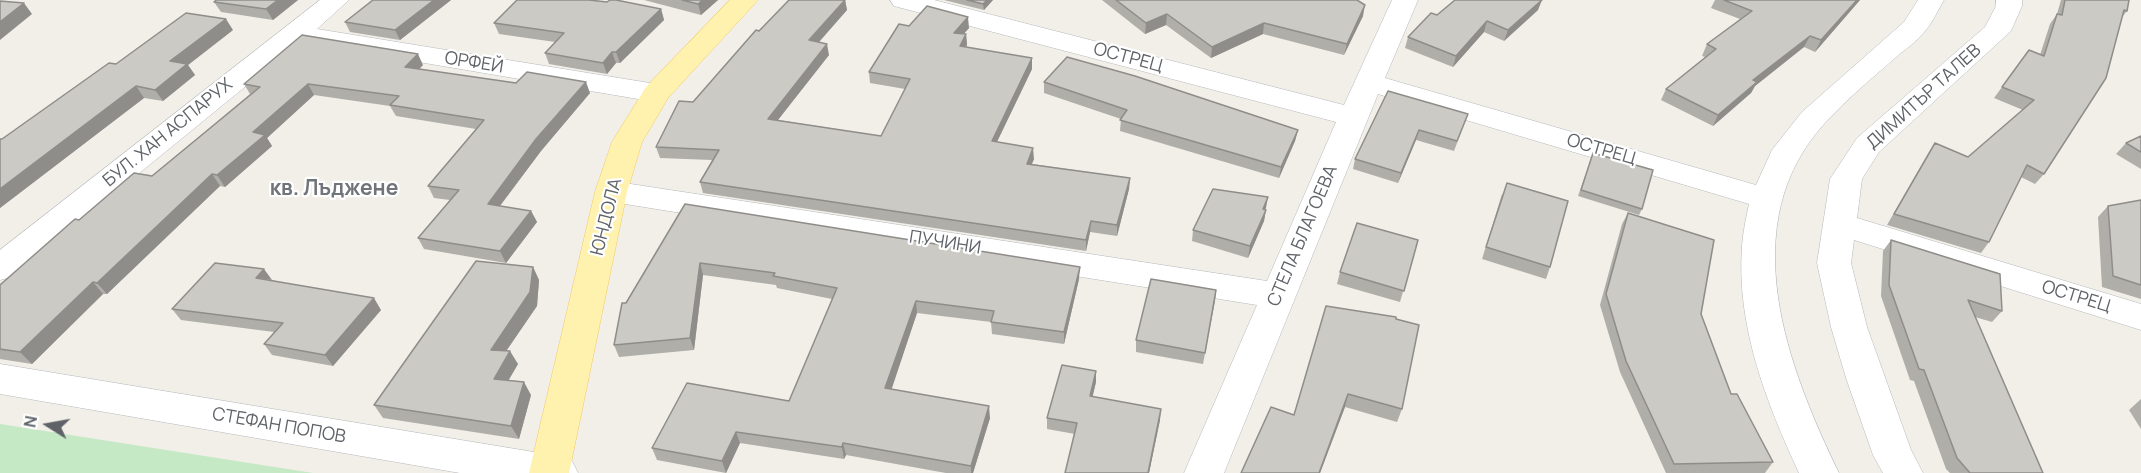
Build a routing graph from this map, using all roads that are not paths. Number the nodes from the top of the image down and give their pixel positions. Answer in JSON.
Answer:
{"nodes":[{"id":1,"x":336,"y":0,"type":"edge"},
{"id":2,"x":745,"y":0,"type":"edge"},
{"id":3,"x":903,"y":0,"type":"edge"},
{"id":4,"x":1403,"y":0,"type":"edge"},
{"id":5,"x":1931,"y":0,"type":"edge"},
{"id":6,"x":2009,"y":0,"type":"edge"},
{"id":7,"x":293,"y":33,"type":"junction"},
{"id":8,"x":1368,"y":82,"type":"junction"},
{"id":9,"x":656,"y":93,"type":"junction"},
{"id":10,"x":1353,"y":117,"type":"junction"},
{"id":11,"x":611,"y":192,"type":"junction"},
{"id":12,"x":1764,"y":198,"type":"junction"},
{"id":13,"x":1839,"y":224,"type":"junction"},
{"id":14,"x":0,"y":268,"type":"edge"},
{"id":15,"x":1278,"y":295,"type":"junction"},
{"id":16,"x":2141,"y":316,"type":"edge"},
{"id":17,"x":0,"y":379,"type":"edge"},
{"id":18,"x":552,"y":473,"type":"edge"},
{"id":19,"x":1204,"y":473,"type":"edge"},
{"id":20,"x":1819,"y":473,"type":"edge"},
{"id":21,"x":1903,"y":473,"type":"edge"}],
"edges":[{"from":1,"to":7,"type":"street","name":"БУЛ. ХАН АСПАРУХ"},
{"from":2,"to":9,"type":"main road","name":"ЮНДОЛА"},
{"from":3,"to":10,"type":"street","name":"ОСТРЕЦ"},
{"from":4,"to":8,"type":"street","name":"СТЕЛА БЛАГОЕВА"},
{"from":5,"to":12,"type":"street"},
{"from":6,"to":13,"type":"street","name":"ДИМИТЪР ТАЛЕВ"},
{"from":7,"to":9,"type":"street","name":"ОРФЕЙ"},
{"from":7,"to":14,"type":"street","name":"БУЛ. ХАН АСПАРУХ"},
{"from":8,"to":10,"type":"street","name":"СТЕЛА БЛАГОЕВА"},
{"from":8,"to":12,"type":"street","name":"ОСТРЕЦ"},
{"from":9,"to":11,"type":"main road","name":"ЮНДОЛА"},
{"from":10,"to":15,"type":"street","name":"СТЕЛА БЛАГОЕВА"},
{"from":11,"to":15,"type":"street","name":"ПУЧИНИ"},
{"from":11,"to":18,"type":"main road","name":"ЮНДОЛА"},
{"from":12,"to":20,"type":"street"},
{"from":13,"to":16,"type":"street","name":"ОСТРЕЦ"},
{"from":13,"to":21,"type":"street","name":"ДИМИТЪР ТАЛЕВ"},
{"from":15,"to":19,"type":"street","name":"СТЕЛА БЛАГОЕВА"},
{"from":17,"to":18,"type":"street","name":"СТЕФАН ПОПОВ"}]}
